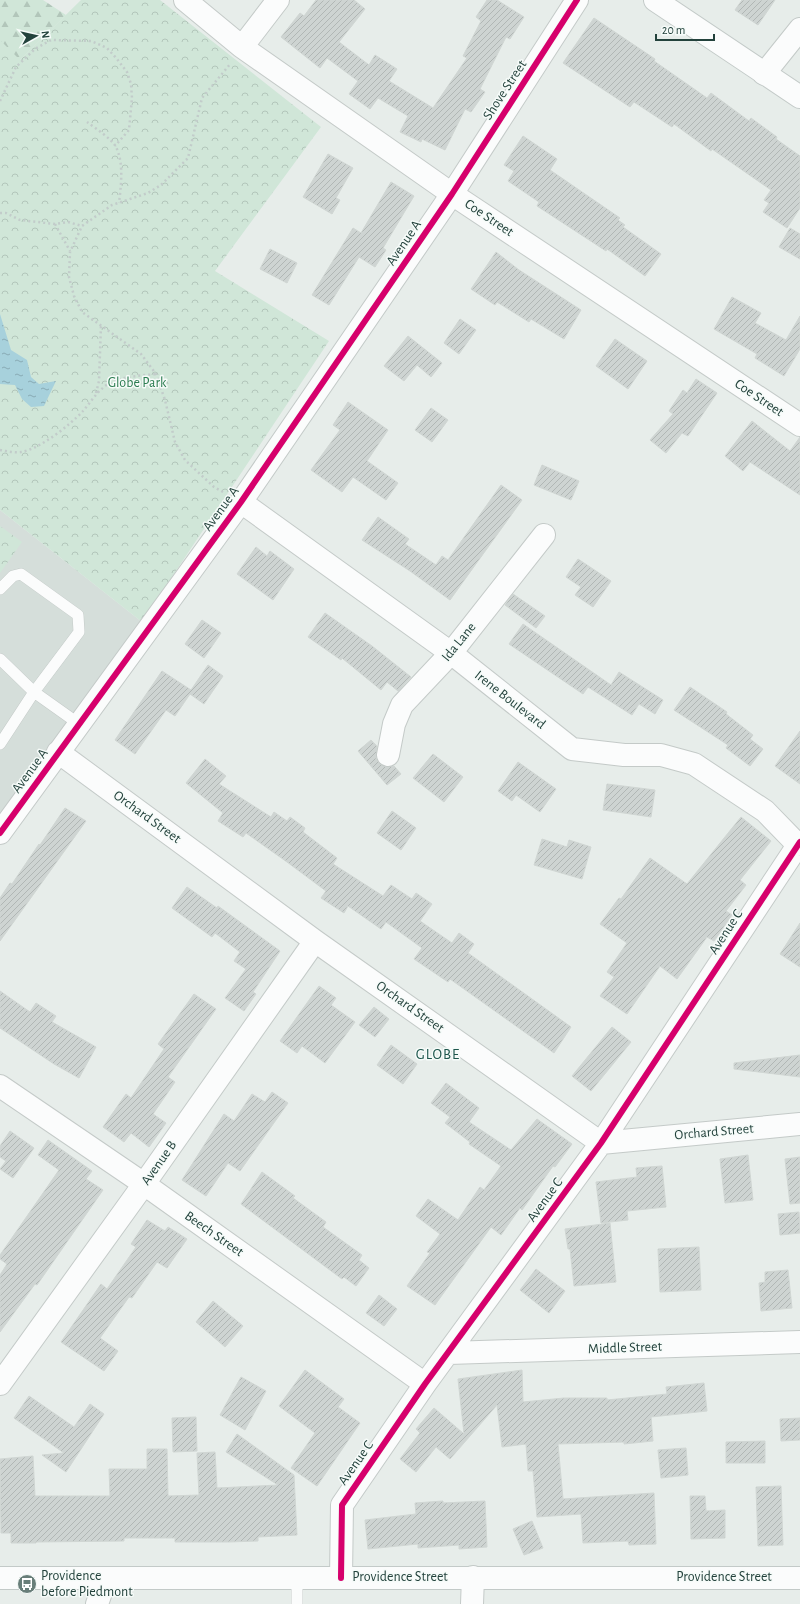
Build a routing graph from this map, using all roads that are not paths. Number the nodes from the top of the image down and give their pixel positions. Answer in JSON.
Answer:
{"nodes":[{"id":1,"x":185,"y":0,"type":"edge"},
{"id":2,"x":278,"y":0,"type":"edge"},
{"id":3,"x":577,"y":0,"type":"edge"},
{"id":4,"x":655,"y":0,"type":"edge"},
{"id":5,"x":800,"y":30,"type":"edge"},
{"id":6,"x":242,"y":47,"type":"junction"},
{"id":7,"x":764,"y":74,"type":"junction"},
{"id":8,"x":800,"y":97,"type":"edge"},
{"id":9,"x":452,"y":194,"type":"junction"},
{"id":10,"x":800,"y":425,"type":"edge"},
{"id":11,"x":241,"y":502,"type":"junction"},
{"id":12,"x":544,"y":535,"type":"dead end"},
{"id":13,"x":0,"y":590,"type":"edge"},
{"id":14,"x":451,"y":653,"type":"junction"},
{"id":15,"x":0,"y":659,"type":"edge"},
{"id":16,"x":34,"y":692,"type":"junction"},
{"id":17,"x":79,"y":724,"type":"junction"},
{"id":18,"x":0,"y":744,"type":"edge"},
{"id":19,"x":58,"y":752,"type":"junction"},
{"id":20,"x":388,"y":755,"type":"dead end"},
{"id":21,"x":0,"y":833,"type":"edge"},
{"id":22,"x":799,"y":844,"type":"edge"},
{"id":23,"x":315,"y":941,"type":"junction"},
{"id":24,"x":0,"y":1086,"type":"edge"},
{"id":25,"x":800,"y":1124,"type":"edge"},
{"id":26,"x":601,"y":1143,"type":"junction"},
{"id":27,"x":144,"y":1184,"type":"junction"},
{"id":28,"x":800,"y":1342,"type":"edge"},
{"id":29,"x":449,"y":1353,"type":"junction"},
{"id":30,"x":0,"y":1384,"type":"edge"},
{"id":31,"x":425,"y":1384,"type":"junction"},
{"id":32,"x":473,"y":1577,"type":"junction"},
{"id":33,"x":0,"y":1578,"type":"edge"},
{"id":34,"x":106,"y":1578,"type":"junction"},
{"id":35,"x":297,"y":1578,"type":"junction"},
{"id":36,"x":342,"y":1578,"type":"junction"},
{"id":37,"x":800,"y":1578,"type":"edge"},
{"id":38,"x":97,"y":1604,"type":"edge"},
{"id":39,"x":297,"y":1604,"type":"edge"},
{"id":40,"x":472,"y":1604,"type":"edge"}],
"edges":[{"from":1,"to":6,"type":"street","name":"Coe Street"},
{"from":2,"to":6,"type":"street"},
{"from":3,"to":9,"type":"street","name":"Shove Street"},
{"from":4,"to":7,"type":"street"},
{"from":5,"to":7,"type":"street"},
{"from":6,"to":9,"type":"street","name":"Coe Street"},
{"from":7,"to":8,"type":"street"},
{"from":9,"to":10,"type":"street","name":"Coe Street"},
{"from":9,"to":11,"type":"street","name":"Avenue A"},
{"from":11,"to":14,"type":"street","name":"Irene Boulevard"},
{"from":11,"to":17,"type":"street","name":"Avenue A"},
{"from":12,"to":14,"type":"street","name":"Ida Lane"},
{"from":13,"to":16,"type":"lane"},
{"from":14,"to":20,"type":"street","name":"Ida Lane"},
{"from":14,"to":22,"type":"street","name":"Irene Boulevard"},
{"from":15,"to":16,"type":"lane"},
{"from":16,"to":17,"type":"lane"},
{"from":16,"to":18,"type":"lane"},
{"from":17,"to":19,"type":"street","name":"Avenue A"},
{"from":19,"to":21,"type":"street","name":"Avenue A"},
{"from":19,"to":23,"type":"street","name":"Orchard Street"},
{"from":22,"to":26,"type":"street","name":"Avenue C"},
{"from":23,"to":26,"type":"street","name":"Orchard Street"},
{"from":23,"to":27,"type":"street","name":"Avenue B"},
{"from":24,"to":27,"type":"street","name":"Beech Street"},
{"from":25,"to":26,"type":"street","name":"Orchard Street"},
{"from":26,"to":29,"type":"street","name":"Avenue C"},
{"from":27,"to":30,"type":"street","name":"Avenue B"},
{"from":27,"to":31,"type":"street","name":"Beech Street"},
{"from":28,"to":29,"type":"street","name":"Middle Street"},
{"from":29,"to":31,"type":"street","name":"Avenue C"},
{"from":31,"to":36,"type":"street","name":"Avenue C"},
{"from":32,"to":36,"type":"street","name":"Providence Street"},
{"from":32,"to":37,"type":"street","name":"Providence Street"},
{"from":32,"to":40,"type":"street"},
{"from":33,"to":34,"type":"street","name":"Providence Street"},
{"from":34,"to":35,"type":"street","name":"Providence Street"},
{"from":34,"to":38,"type":"street"},
{"from":35,"to":36,"type":"street","name":"Providence Street"},
{"from":35,"to":39,"type":"lane"}]}
